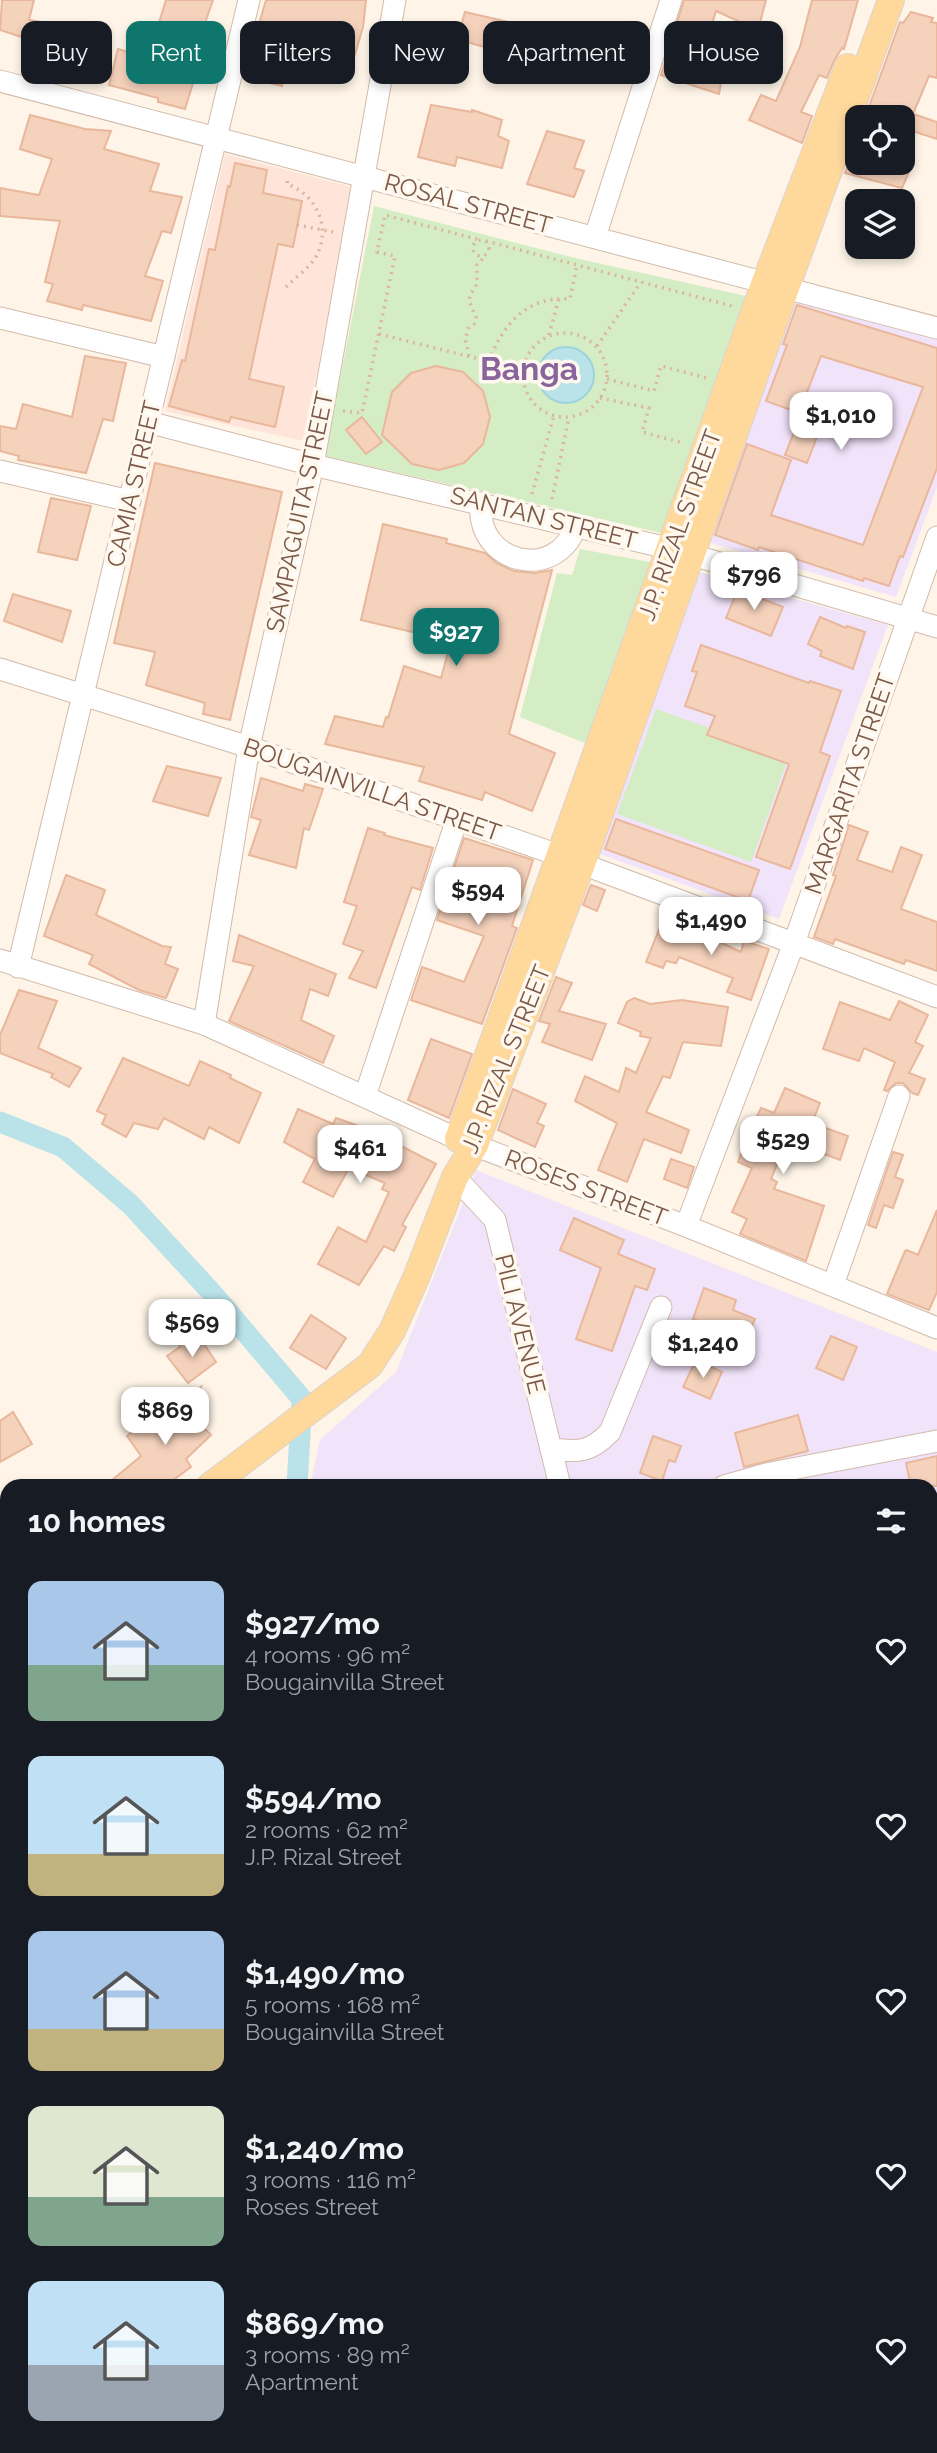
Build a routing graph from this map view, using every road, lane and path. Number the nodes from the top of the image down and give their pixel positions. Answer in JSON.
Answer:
{"nodes":[{"id":1,"x":249,"y":0,"type":"edge"},
{"id":2,"x":395,"y":0,"type":"edge"},
{"id":3,"x":671,"y":0,"type":"edge"},
{"id":4,"x":873,"y":0,"type":"edge"},
{"id":5,"x":891,"y":0,"type":"edge"},
{"id":6,"x":0,"y":80,"type":"edge"},
{"id":7,"x":216,"y":138,"type":"junction"},
{"id":8,"x":292,"y":158,"type":"junction"},
{"id":9,"x":363,"y":177,"type":"junction"},
{"id":10,"x":297,"y":225,"type":"dead end"},
{"id":11,"x":322,"y":230,"type":"junction"},
{"id":12,"x":353,"y":236,"type":"junction"},
{"id":13,"x":595,"y":237,"type":"junction"},
{"id":14,"x":483,"y":240,"type":"junction"},
{"id":15,"x":485,"y":256,"type":"junction"},
{"id":16,"x":577,"y":265,"type":"junction"},
{"id":17,"x":641,"y":282,"type":"junction"},
{"id":18,"x":776,"y":285,"type":"junction"},
{"id":19,"x":286,"y":287,"type":"dead end"},
{"id":20,"x":559,"y":298,"type":"junction"},
{"id":21,"x":732,"y":306,"type":"dead end"},
{"id":22,"x":0,"y":318,"type":"edge"},
{"id":23,"x":937,"y":328,"type":"edge"},
{"id":24,"x":379,"y":334,"type":"junction"},
{"id":25,"x":549,"y":335,"type":"junction"},
{"id":26,"x":597,"y":346,"type":"junction"},
{"id":27,"x":469,"y":356,"type":"junction"},
{"id":28,"x":164,"y":357,"type":"junction"},
{"id":29,"x":489,"y":361,"type":"junction"},
{"id":30,"x":523,"y":370,"type":"junction"},
{"id":31,"x":707,"y":378,"type":"dead end"},
{"id":32,"x":607,"y":379,"type":"junction"},
{"id":33,"x":600,"y":398,"type":"junction"},
{"id":34,"x":362,"y":413,"type":"dead end"},
{"id":35,"x":554,"y":415,"type":"junction"},
{"id":36,"x":569,"y":417,"type":"junction"},
{"id":37,"x":148,"y":422,"type":"junction"},
{"id":38,"x":685,"y":444,"type":"dead end"},
{"id":39,"x":313,"y":464,"type":"junction"},
{"id":40,"x":0,"y":471,"type":"edge"},
{"id":41,"x":531,"y":497,"type":"dead end"},
{"id":42,"x":552,"y":499,"type":"dead end"},
{"id":43,"x":130,"y":501,"type":"junction"},
{"id":44,"x":481,"y":503,"type":"junction"},
{"id":45,"x":576,"y":526,"type":"junction"},
{"id":46,"x":937,"y":537,"type":"edge"},
{"id":47,"x":681,"y":552,"type":"junction"},
{"id":48,"x":908,"y":619,"type":"junction"},
{"id":49,"x":937,"y":627,"type":"edge"},
{"id":50,"x":0,"y":669,"type":"edge"},
{"id":51,"x":83,"y":696,"type":"junction"},
{"id":52,"x":249,"y":747,"type":"junction"},
{"id":53,"x":457,"y":819,"type":"junction"},
{"id":54,"x":572,"y":860,"type":"junction"},
{"id":55,"x":794,"y":943,"type":"junction"},
{"id":56,"x":9,"y":963,"type":"edge"},
{"id":57,"x":937,"y":997,"type":"edge"},
{"id":58,"x":204,"y":1024,"type":"junction"},
{"id":59,"x":365,"y":1096,"type":"junction"},
{"id":60,"x":899,"y":1096,"type":"dead end"},
{"id":61,"x":467,"y":1142,"type":"junction"},
{"id":62,"x":455,"y":1177,"type":"junction"},
{"id":63,"x":686,"y":1226,"type":"junction"},
{"id":64,"x":833,"y":1285,"type":"junction"},
{"id":65,"x":661,"y":1307,"type":"dead end"},
{"id":66,"x":937,"y":1328,"type":"edge"},
{"id":67,"x":937,"y":1441,"type":"edge"},
{"id":68,"x":551,"y":1449,"type":"junction"},
{"id":69,"x":219,"y":1479,"type":"edge"},
{"id":70,"x":558,"y":1479,"type":"edge"},
{"id":71,"x":771,"y":1479,"type":"edge"}],
"edges":[{"from":1,"to":7,"type":"street","name":"CAMIA STREET"},
{"from":2,"to":9,"type":"street","name":"SAMPAGUITA STREET"},
{"from":3,"to":13,"type":"street"},
{"from":4,"to":18,"type":"main road","name":"J.P. RIZAL STREET"},
{"from":5,"to":18,"type":"main road","name":"J.P. RIZAL STREET"},
{"from":6,"to":7,"type":"street","name":"ROSAL STREET"},
{"from":7,"to":8,"type":"street","name":"ROSAL STREET"},
{"from":7,"to":28,"type":"street","name":"CAMIA STREET"},
{"from":8,"to":9,"type":"street","name":"ROSAL STREET"},
{"from":8,"to":11,"type":"path"},
{"from":9,"to":12,"type":"street","name":"SAMPAGUITA STREET"},
{"from":9,"to":13,"type":"street","name":"ROSAL STREET"},
{"from":10,"to":11,"type":"path"},
{"from":11,"to":12,"type":"path"},
{"from":11,"to":19,"type":"path"},
{"from":12,"to":39,"type":"street","name":"SAMPAGUITA STREET"},
{"from":13,"to":18,"type":"street","name":"ROSAL STREET"},
{"from":14,"to":15,"type":"path"},
{"from":14,"to":15,"type":"path"},
{"from":14,"to":16,"type":"path"},
{"from":14,"to":24,"type":"path"},
{"from":15,"to":27,"type":"path"},
{"from":16,"to":17,"type":"path"},
{"from":16,"to":20,"type":"path"},
{"from":17,"to":21,"type":"path"},
{"from":17,"to":26,"type":"path"},
{"from":18,"to":23,"type":"street","name":"ROSAL STREET"},
{"from":18,"to":47,"type":"main road","name":"J.P. RIZAL STREET"},
{"from":20,"to":25,"type":"path"},
{"from":20,"to":29,"type":"path"},
{"from":22,"to":28,"type":"street"},
{"from":24,"to":27,"type":"path"},
{"from":24,"to":34,"type":"path"},
{"from":25,"to":26,"type":"path"},
{"from":25,"to":30,"type":"path"},
{"from":26,"to":32,"type":"path"},
{"from":27,"to":29,"type":"path"},
{"from":28,"to":37,"type":"street","name":"CAMIA STREET"},
{"from":29,"to":30,"type":"path"},
{"from":30,"to":35,"type":"path"},
{"from":31,"to":32,"type":"path"},
{"from":32,"to":33,"type":"path"},
{"from":33,"to":36,"type":"path"},
{"from":33,"to":38,"type":"path"},
{"from":35,"to":36,"type":"path"},
{"from":35,"to":41,"type":"path"},
{"from":36,"to":42,"type":"path"},
{"from":37,"to":39,"type":"street","name":"SANTAN STREET"},
{"from":37,"to":43,"type":"street","name":"CAMIA STREET"},
{"from":39,"to":44,"type":"street","name":"SANTAN STREET"},
{"from":39,"to":52,"type":"street","name":"SAMPAGUITA STREET"},
{"from":40,"to":43,"type":"street"},
{"from":43,"to":51,"type":"street","name":"CAMIA STREET"},
{"from":44,"to":45,"type":"street","name":"SANTAN STREET"},
{"from":44,"to":45,"type":"street"},
{"from":45,"to":47,"type":"street","name":"SANTAN STREET"},
{"from":46,"to":48,"type":"street","name":"MARGARITA STREET"},
{"from":47,"to":48,"type":"street","name":"SANTAN STREET"},
{"from":47,"to":54,"type":"main road","name":"J.P. RIZAL STREET"},
{"from":48,"to":49,"type":"street","name":"SANTAN STREET"},
{"from":48,"to":55,"type":"street","name":"MARGARITA STREET"},
{"from":50,"to":51,"type":"street","name":"BOUGAINVILLA STREET"},
{"from":51,"to":52,"type":"street","name":"BOUGAINVILLA STREET"},
{"from":51,"to":56,"type":"street","name":"CAMIA STREET"},
{"from":52,"to":53,"type":"street","name":"BOUGAINVILLA STREET"},
{"from":52,"to":58,"type":"street","name":"SAMPAGUITA STREET"},
{"from":53,"to":54,"type":"street","name":"BOUGAINVILLA STREET"},
{"from":53,"to":59,"type":"street"},
{"from":54,"to":55,"type":"street","name":"BOUGAINVILLA STREET"},
{"from":54,"to":61,"type":"main road","name":"J.P. RIZAL STREET"},
{"from":55,"to":57,"type":"street","name":"BOUGAINVILLA STREET"},
{"from":55,"to":63,"type":"street","name":"MARGARITA STREET"},
{"from":56,"to":58,"type":"street","name":"ROSES STREET"},
{"from":58,"to":59,"type":"street","name":"ROSES STREET"},
{"from":59,"to":61,"type":"street","name":"ROSES STREET"},
{"from":60,"to":64,"type":"street"},
{"from":61,"to":62,"type":"main road","name":"J.P. RIZAL STREET"},
{"from":61,"to":63,"type":"street","name":"ROSES STREET"},
{"from":62,"to":68,"type":"street","name":"PILI AVENUE"},
{"from":62,"to":69,"type":"main road","name":"J.P. RIZAL STREET"},
{"from":63,"to":64,"type":"street","name":"ROSES STREET"},
{"from":64,"to":66,"type":"street","name":"ROSES STREET"},
{"from":65,"to":68,"type":"street"},
{"from":67,"to":71,"type":"street"},
{"from":68,"to":70,"type":"street","name":"PILI AVENUE"}]}
